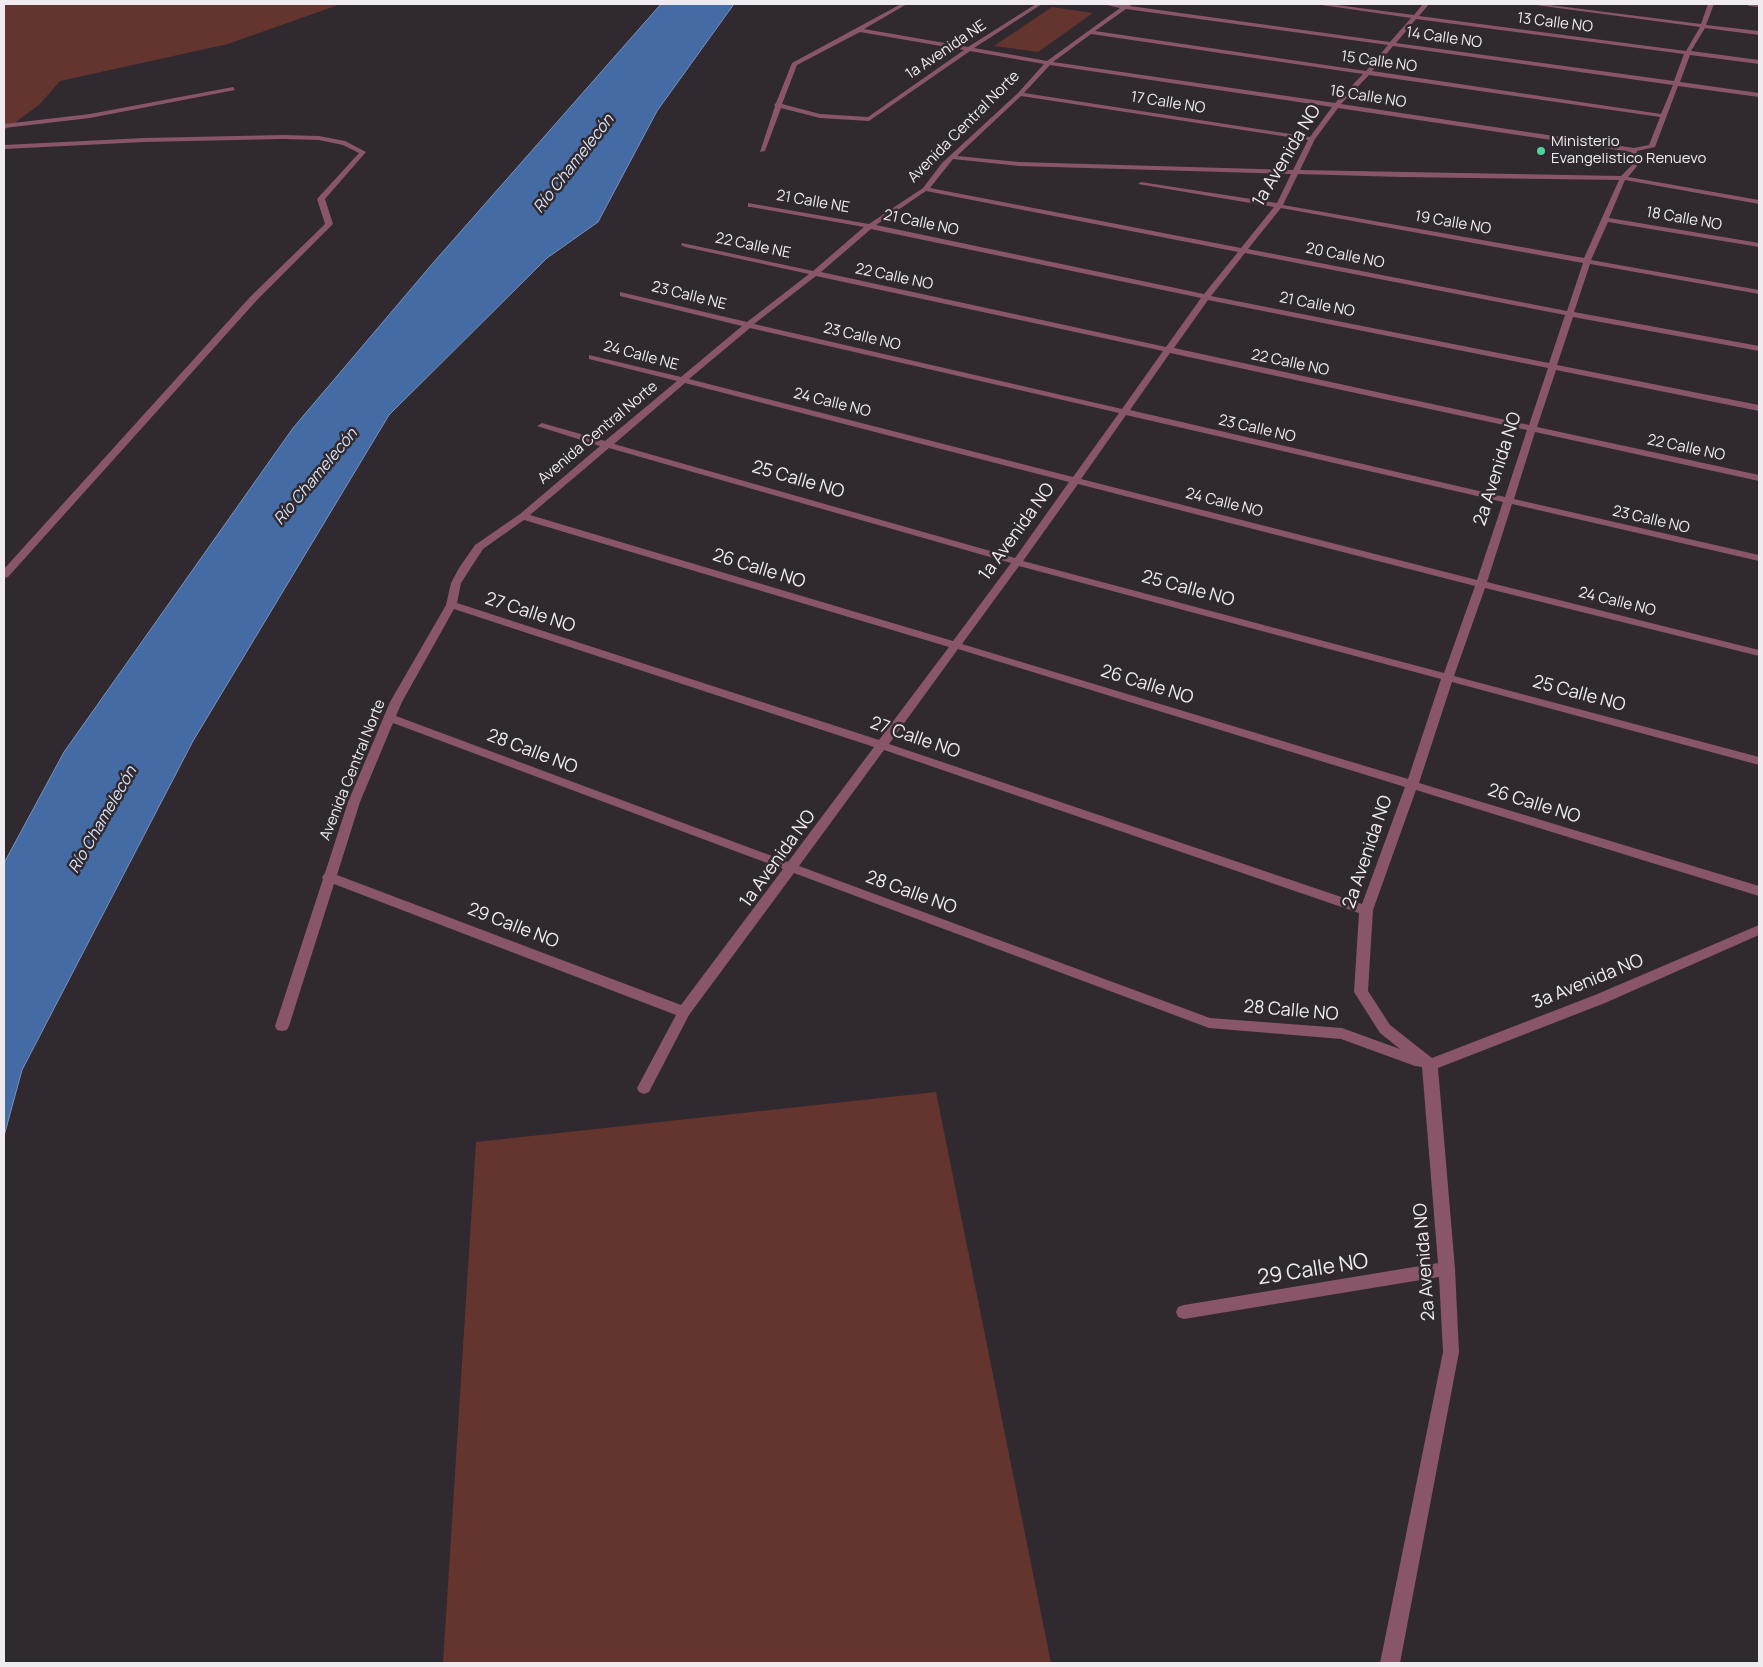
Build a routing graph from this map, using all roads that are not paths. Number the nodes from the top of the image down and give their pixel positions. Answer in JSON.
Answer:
{"nodes":[{"id":1,"x":904,"y":4,"type":"edge"},
{"id":2,"x":1038,"y":4,"type":"edge"},
{"id":3,"x":1105,"y":4,"type":"edge"},
{"id":4,"x":1318,"y":4,"type":"edge"},
{"id":5,"x":1426,"y":4,"type":"edge"},
{"id":6,"x":1531,"y":4,"type":"edge"},
{"id":7,"x":1711,"y":4,"type":"edge"},
{"id":8,"x":1749,"y":4,"type":"edge"},
{"id":9,"x":1127,"y":5,"type":"edge"},
{"id":10,"x":1759,"y":5,"type":"edge"},
{"id":11,"x":1414,"y":17,"type":"junction"},
{"id":12,"x":1703,"y":26,"type":"junction"},
{"id":13,"x":859,"y":30,"type":"junction"},
{"id":14,"x":1090,"y":32,"type":"junction"},
{"id":15,"x":1759,"y":33,"type":"edge"},
{"id":16,"x":1393,"y":44,"type":"junction"},
{"id":17,"x":968,"y":50,"type":"junction"},
{"id":18,"x":1688,"y":52,"type":"junction"},
{"id":19,"x":1050,"y":61,"type":"junction"},
{"id":20,"x":1759,"y":62,"type":"edge"},
{"id":21,"x":1367,"y":73,"type":"junction"},
{"id":22,"x":1677,"y":84,"type":"junction"},
{"id":23,"x":233,"y":89,"type":"dead end"},
{"id":24,"x":1020,"y":94,"type":"junction"},
{"id":25,"x":1759,"y":95,"type":"edge"},
{"id":26,"x":777,"y":105,"type":"junction"},
{"id":27,"x":1337,"y":105,"type":"junction"},
{"id":28,"x":1664,"y":116,"type":"junction"},
{"id":29,"x":4,"y":126,"type":"edge"},
{"id":30,"x":1312,"y":139,"type":"junction"},
{"id":31,"x":4,"y":147,"type":"edge"},
{"id":32,"x":1634,"y":150,"type":"junction"},
{"id":33,"x":762,"y":151,"type":"dead end"},
{"id":34,"x":952,"y":157,"type":"junction"},
{"id":35,"x":1296,"y":172,"type":"junction"},
{"id":36,"x":1623,"y":178,"type":"junction"},
{"id":37,"x":1141,"y":184,"type":"dead end"},
{"id":38,"x":925,"y":189,"type":"junction"},
{"id":39,"x":1759,"y":202,"type":"edge"},
{"id":40,"x":751,"y":205,"type":"dead end"},
{"id":41,"x":1279,"y":206,"type":"junction"},
{"id":42,"x":1605,"y":219,"type":"junction"},
{"id":43,"x":870,"y":226,"type":"junction"},
{"id":44,"x":685,"y":245,"type":"dead end"},
{"id":45,"x":1759,"y":245,"type":"edge"},
{"id":46,"x":1244,"y":250,"type":"junction"},
{"id":47,"x":1587,"y":261,"type":"junction"},
{"id":48,"x":815,"y":273,"type":"junction"},
{"id":49,"x":1759,"y":292,"type":"edge"},
{"id":50,"x":623,"y":294,"type":"dead end"},
{"id":51,"x":1206,"y":297,"type":"junction"},
{"id":52,"x":1570,"y":314,"type":"junction"},
{"id":53,"x":748,"y":325,"type":"junction"},
{"id":54,"x":1759,"y":349,"type":"edge"},
{"id":55,"x":1167,"y":350,"type":"junction"},
{"id":56,"x":592,"y":357,"type":"dead end"},
{"id":57,"x":1552,"y":367,"type":"junction"},
{"id":58,"x":683,"y":381,"type":"junction"},
{"id":59,"x":1759,"y":408,"type":"edge"},
{"id":60,"x":1123,"y":412,"type":"junction"},
{"id":61,"x":542,"y":426,"type":"dead end"},
{"id":62,"x":1532,"y":429,"type":"junction"},
{"id":63,"x":610,"y":444,"type":"junction"},
{"id":64,"x":1759,"y":478,"type":"edge"},
{"id":65,"x":1074,"y":481,"type":"junction"},
{"id":66,"x":1508,"y":501,"type":"junction"},
{"id":67,"x":523,"y":516,"type":"junction"},
{"id":68,"x":1759,"y":558,"type":"edge"},
{"id":69,"x":1017,"y":562,"type":"junction"},
{"id":70,"x":4,"y":574,"type":"edge"},
{"id":71,"x":1481,"y":584,"type":"junction"},
{"id":72,"x":451,"y":605,"type":"junction"},
{"id":73,"x":955,"y":645,"type":"junction"},
{"id":74,"x":1759,"y":653,"type":"edge"},
{"id":75,"x":1448,"y":676,"type":"junction"},
{"id":76,"x":389,"y":718,"type":"junction"},
{"id":77,"x":881,"y":745,"type":"junction"},
{"id":78,"x":1759,"y":761,"type":"edge"},
{"id":79,"x":1412,"y":785,"type":"junction"},
{"id":80,"x":791,"y":868,"type":"junction"},
{"id":81,"x":328,"y":877,"type":"junction"},
{"id":82,"x":1759,"y":891,"type":"edge"},
{"id":83,"x":1366,"y":910,"type":"junction"},
{"id":84,"x":1759,"y":930,"type":"edge"},
{"id":85,"x":684,"y":1012,"type":"junction"},
{"id":86,"x":282,"y":1026,"type":"dead end"},
{"id":87,"x":1430,"y":1065,"type":"junction"},
{"id":88,"x":644,"y":1088,"type":"dead end"},
{"id":89,"x":1447,"y":1269,"type":"junction"},
{"id":90,"x":1184,"y":1312,"type":"dead end"},
{"id":91,"x":1390,"y":1663,"type":"edge"}],
"edges":[{"from":1,"to":13,"type":"street"},
{"from":2,"to":17,"type":"street","name":"1a Avenida NE"},
{"from":3,"to":9,"type":"street","name":"14 Calle NO"},
{"from":4,"to":11,"type":"street","name":"13 Calle NO"},
{"from":5,"to":11,"type":"street","name":"1a Avenida NO"},
{"from":6,"to":12,"type":"street"},
{"from":7,"to":12,"type":"street"},
{"from":8,"to":10,"type":"street"},
{"from":9,"to":14,"type":"street","name":"Avenida Central Norte"},
{"from":9,"to":16,"type":"street","name":"14 Calle NO"},
{"from":11,"to":16,"type":"street","name":"1a Avenida NO"},
{"from":11,"to":18,"type":"street","name":"13 Calle NO"},
{"from":12,"to":15,"type":"street"},
{"from":12,"to":18,"type":"street"},
{"from":13,"to":17,"type":"street","name":"16 Calle NO"},
{"from":13,"to":26,"type":"street"},
{"from":14,"to":19,"type":"street","name":"Avenida Central Norte"},
{"from":14,"to":21,"type":"street","name":"15 Calle NO"},
{"from":16,"to":21,"type":"street","name":"1a Avenida NO"},
{"from":16,"to":22,"type":"street","name":"14 Calle NO"},
{"from":17,"to":19,"type":"street","name":"16 Calle NO"},
{"from":17,"to":26,"type":"street","name":"1a Avenida NE"},
{"from":18,"to":20,"type":"street","name":"13 Calle NO"},
{"from":18,"to":22,"type":"street"},
{"from":19,"to":24,"type":"street","name":"Avenida Central Norte"},
{"from":19,"to":27,"type":"street","name":"16 Calle NO"},
{"from":21,"to":27,"type":"street","name":"1a Avenida NO"},
{"from":21,"to":28,"type":"street","name":"15 Calle NO"},
{"from":22,"to":25,"type":"street","name":"14 Calle NO"},
{"from":22,"to":28,"type":"street"},
{"from":23,"to":29,"type":"street"},
{"from":24,"to":30,"type":"street","name":"17 Calle NO"},
{"from":24,"to":34,"type":"street","name":"Avenida Central Norte"},
{"from":26,"to":33,"type":"street"},
{"from":27,"to":30,"type":"street","name":"1a Avenida NO"},
{"from":27,"to":32,"type":"street","name":"16 Calle NO"},
{"from":28,"to":32,"type":"street","name":"16 Calle NO"},
{"from":30,"to":35,"type":"street","name":"1a Avenida NO"},
{"from":31,"to":70,"type":"street"},
{"from":32,"to":36,"type":"street","name":"2a Avenida NO"},
{"from":34,"to":35,"type":"street"},
{"from":34,"to":38,"type":"street","name":"Avenida Central Norte"},
{"from":35,"to":36,"type":"street"},
{"from":35,"to":41,"type":"street","name":"1a Avenida NO"},
{"from":36,"to":39,"type":"street"},
{"from":36,"to":42,"type":"street","name":"2a Avenida NO"},
{"from":37,"to":41,"type":"street","name":"19 Calle NO"},
{"from":38,"to":43,"type":"street","name":"Avenida Central Norte"},
{"from":38,"to":46,"type":"street","name":"20 Calle NO"},
{"from":40,"to":43,"type":"street","name":"21 Calle NE"},
{"from":41,"to":46,"type":"street","name":"1a Avenida NO"},
{"from":41,"to":47,"type":"street","name":"19 Calle NO"},
{"from":42,"to":45,"type":"street","name":"18 Calle NO"},
{"from":42,"to":47,"type":"street","name":"2a Avenida NO"},
{"from":43,"to":48,"type":"street","name":"Avenida Central Norte"},
{"from":43,"to":51,"type":"street","name":"21 Calle NO"},
{"from":44,"to":48,"type":"street","name":"22 Calle NE"},
{"from":46,"to":51,"type":"street","name":"1a Avenida NO"},
{"from":46,"to":52,"type":"street","name":"20 Calle NO"},
{"from":47,"to":49,"type":"street","name":"19 Calle NO"},
{"from":47,"to":52,"type":"street","name":"2a Avenida NO"},
{"from":48,"to":53,"type":"street","name":"Avenida Central Norte"},
{"from":48,"to":55,"type":"street","name":"22 Calle NO"},
{"from":50,"to":53,"type":"street","name":"23 Calle NE"},
{"from":51,"to":55,"type":"street","name":"1a Avenida NO"},
{"from":51,"to":57,"type":"street","name":"21 Calle NO"},
{"from":52,"to":54,"type":"street","name":"20 Calle NO"},
{"from":52,"to":57,"type":"street","name":"2a Avenida NO"},
{"from":53,"to":58,"type":"street","name":"Avenida Central Norte"},
{"from":53,"to":60,"type":"street","name":"23 Calle NO"},
{"from":55,"to":60,"type":"street","name":"1a Avenida NO"},
{"from":55,"to":62,"type":"street","name":"22 Calle NO"},
{"from":56,"to":58,"type":"street","name":"24 Calle NE"},
{"from":57,"to":59,"type":"street","name":"21 Calle NO"},
{"from":57,"to":62,"type":"street","name":"2a Avenida NO"},
{"from":58,"to":63,"type":"street","name":"Avenida Central Norte"},
{"from":58,"to":65,"type":"street","name":"24 Calle NO"},
{"from":60,"to":65,"type":"street","name":"1a Avenida NO"},
{"from":60,"to":66,"type":"street","name":"23 Calle NO"},
{"from":61,"to":63,"type":"street","name":"25 Calle NO"},
{"from":62,"to":64,"type":"street","name":"22 Calle NO"},
{"from":62,"to":66,"type":"street","name":"2a Avenida NO"},
{"from":63,"to":67,"type":"street","name":"Avenida Central Norte"},
{"from":63,"to":69,"type":"street","name":"25 Calle NO"},
{"from":65,"to":69,"type":"street","name":"1a Avenida NO"},
{"from":65,"to":71,"type":"street","name":"24 Calle NO"},
{"from":66,"to":68,"type":"street","name":"23 Calle NO"},
{"from":66,"to":71,"type":"street","name":"2a Avenida NO"},
{"from":67,"to":72,"type":"street","name":"Avenida Central Norte"},
{"from":67,"to":73,"type":"street","name":"26 Calle NO"},
{"from":69,"to":73,"type":"street","name":"1a Avenida NO"},
{"from":69,"to":75,"type":"street","name":"25 Calle NO"},
{"from":71,"to":74,"type":"street","name":"24 Calle NO"},
{"from":71,"to":75,"type":"street","name":"2a Avenida NO"},
{"from":72,"to":76,"type":"street","name":"Avenida Central Norte"},
{"from":72,"to":77,"type":"street","name":"27 Calle NO"},
{"from":73,"to":77,"type":"street","name":"1a Avenida NO"},
{"from":73,"to":79,"type":"street","name":"26 Calle NO"},
{"from":75,"to":78,"type":"street","name":"25 Calle NO"},
{"from":75,"to":79,"type":"street","name":"2a Avenida NO"},
{"from":76,"to":80,"type":"street","name":"28 Calle NO"},
{"from":76,"to":81,"type":"street","name":"Avenida Central Norte"},
{"from":77,"to":80,"type":"street","name":"1a Avenida NO"},
{"from":77,"to":83,"type":"street","name":"27 Calle NO"},
{"from":79,"to":82,"type":"street","name":"26 Calle NO"},
{"from":79,"to":83,"type":"street","name":"2a Avenida NO"},
{"from":80,"to":85,"type":"street","name":"1a Avenida NO"},
{"from":80,"to":87,"type":"street","name":"28 Calle NO"},
{"from":81,"to":85,"type":"street","name":"29 Calle NO"},
{"from":81,"to":86,"type":"street","name":"Avenida Central Norte"},
{"from":83,"to":87,"type":"street","name":"2a Avenida NO"},
{"from":84,"to":87,"type":"street","name":"3a Avenida NO"},
{"from":85,"to":88,"type":"street","name":"1a Avenida NO"},
{"from":87,"to":89,"type":"street","name":"2a Avenida NO"},
{"from":89,"to":90,"type":"street","name":"29 Calle NO"},
{"from":89,"to":91,"type":"street","name":"2a Avenida NO"}]}
